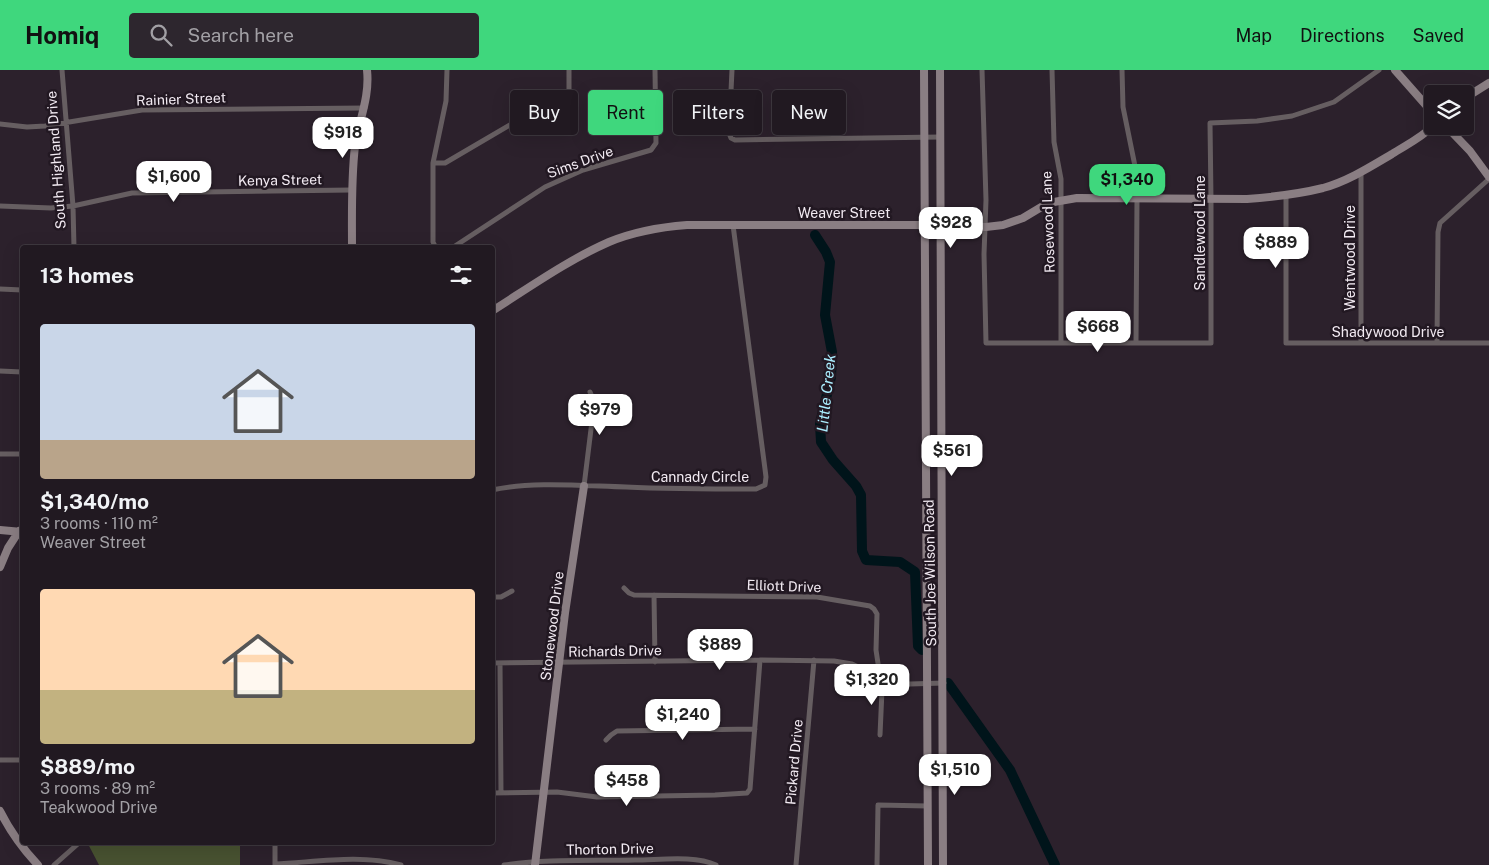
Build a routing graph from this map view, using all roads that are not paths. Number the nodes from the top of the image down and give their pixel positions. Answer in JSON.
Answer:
{"nodes":[{"id":1,"x":62,"y":70,"type":"edge"},
{"id":2,"x":367,"y":70,"type":"edge"},
{"id":3,"x":447,"y":70,"type":"edge"},
{"id":4,"x":568,"y":70,"type":"edge"},
{"id":5,"x":655,"y":70,"type":"edge"},
{"id":6,"x":732,"y":70,"type":"edge"},
{"id":7,"x":924,"y":70,"type":"edge"},
{"id":8,"x":940,"y":70,"type":"edge"},
{"id":9,"x":982,"y":70,"type":"edge"},
{"id":10,"x":1052,"y":70,"type":"edge"},
{"id":11,"x":1122,"y":70,"type":"edge"},
{"id":12,"x":1379,"y":70,"type":"edge"},
{"id":13,"x":1396,"y":70,"type":"edge"},
{"id":14,"x":1489,"y":83,"type":"edge"},
{"id":15,"x":1474,"y":92,"type":"edge"},
{"id":16,"x":1424,"y":103,"type":"edge"},
{"id":17,"x":365,"y":108,"type":"junction"},
{"id":18,"x":66,"y":122,"type":"junction"},
{"id":19,"x":0,"y":124,"type":"edge"},
{"id":20,"x":1424,"y":135,"type":"edge"},
{"id":21,"x":1455,"y":135,"type":"edge"},
{"id":22,"x":925,"y":137,"type":"junction"},
{"id":23,"x":940,"y":137,"type":"junction"},
{"id":24,"x":432,"y":163,"type":"junction"},
{"id":25,"x":1361,"y":172,"type":"junction"},
{"id":26,"x":1489,"y":178,"type":"edge"},
{"id":27,"x":351,"y":190,"type":"junction"},
{"id":28,"x":1286,"y":195,"type":"junction"},
{"id":29,"x":1138,"y":199,"type":"junction"},
{"id":30,"x":1211,"y":199,"type":"junction"},
{"id":31,"x":1060,"y":200,"type":"junction"},
{"id":32,"x":0,"y":206,"type":"edge"},
{"id":33,"x":73,"y":206,"type":"junction"},
{"id":34,"x":733,"y":225,"type":"junction"},
{"id":35,"x":926,"y":225,"type":"junction"},
{"id":36,"x":940,"y":225,"type":"junction"},
{"id":37,"x":986,"y":227,"type":"junction"},
{"id":38,"x":74,"y":245,"type":"edge"},
{"id":39,"x":352,"y":245,"type":"edge"},
{"id":40,"x":434,"y":245,"type":"edge"},
{"id":41,"x":457,"y":245,"type":"edge"},
{"id":42,"x":0,"y":289,"type":"edge"},
{"id":43,"x":20,"y":290,"type":"edge"},
{"id":44,"x":495,"y":309,"type":"edge"},
{"id":45,"x":1136,"y":342,"type":"junction"},
{"id":46,"x":1061,"y":343,"type":"junction"},
{"id":47,"x":1361,"y":343,"type":"junction"},
{"id":48,"x":1437,"y":343,"type":"junction"},
{"id":49,"x":1489,"y":343,"type":"edge"},
{"id":50,"x":0,"y":371,"type":"edge"},
{"id":51,"x":20,"y":372,"type":"edge"},
{"id":52,"x":590,"y":392,"type":"dead end"},
{"id":53,"x":0,"y":454,"type":"edge"},
{"id":54,"x":20,"y":454,"type":"edge"},
{"id":55,"x":584,"y":486,"type":"junction"},
{"id":56,"x":495,"y":489,"type":"edge"},
{"id":57,"x":0,"y":530,"type":"edge"},
{"id":58,"x":20,"y":530,"type":"edge"},
{"id":59,"x":20,"y":531,"type":"edge"},
{"id":60,"x":0,"y":567,"type":"edge"},
{"id":61,"x":624,"y":588,"type":"dead end"},
{"id":62,"x":512,"y":591,"type":"dead end"},
{"id":63,"x":654,"y":595,"type":"junction"},
{"id":64,"x":495,"y":597,"type":"edge"},
{"id":65,"x":760,"y":660,"type":"junction"},
{"id":66,"x":814,"y":660,"type":"junction"},
{"id":67,"x":655,"y":662,"type":"junction"},
{"id":68,"x":500,"y":663,"type":"junction"},
{"id":69,"x":560,"y":663,"type":"junction"},
{"id":70,"x":495,"y":664,"type":"edge"},
{"id":71,"x":881,"y":678,"type":"junction"},
{"id":72,"x":944,"y":682,"type":"junction"},
{"id":73,"x":928,"y":683,"type":"junction"},
{"id":74,"x":755,"y":729,"type":"junction"},
{"id":75,"x":880,"y":735,"type":"dead end"},
{"id":76,"x":606,"y":740,"type":"dead end"},
{"id":77,"x":0,"y":760,"type":"edge"},
{"id":78,"x":20,"y":760,"type":"edge"},
{"id":79,"x":501,"y":792,"type":"junction"},
{"id":80,"x":544,"y":792,"type":"junction"},
{"id":81,"x":495,"y":793,"type":"edge"},
{"id":82,"x":928,"y":806,"type":"junction"},
{"id":83,"x":0,"y":811,"type":"edge"},
{"id":84,"x":20,"y":843,"type":"edge"},
{"id":85,"x":21,"y":845,"type":"edge"},
{"id":86,"x":77,"y":845,"type":"edge"},
{"id":87,"x":275,"y":845,"type":"edge"},
{"id":88,"x":662,"y":862,"type":"edge"},
{"id":89,"x":339,"y":863,"type":"edge"},
{"id":90,"x":535,"y":863,"type":"edge"},
{"id":91,"x":586,"y":863,"type":"edge"},
{"id":92,"x":38,"y":865,"type":"edge"},
{"id":93,"x":54,"y":865,"type":"edge"},
{"id":94,"x":275,"y":865,"type":"edge"},
{"id":95,"x":401,"y":865,"type":"edge"},
{"id":96,"x":504,"y":865,"type":"edge"},
{"id":97,"x":716,"y":865,"type":"edge"},
{"id":98,"x":796,"y":865,"type":"edge"},
{"id":99,"x":877,"y":865,"type":"edge"},
{"id":100,"x":928,"y":865,"type":"edge"},
{"id":101,"x":943,"y":865,"type":"edge"}],
"edges":[{"from":1,"to":18,"type":"street","name":"South Highland Drive"},
{"from":2,"to":17,"type":"street"},
{"from":3,"to":24,"type":"street"},
{"from":4,"to":24,"type":"street"},
{"from":5,"to":41,"type":"street","name":"Sims Drive"},
{"from":6,"to":22,"type":"street"},
{"from":7,"to":22,"type":"street","name":"South Joe Wilson Road"},
{"from":8,"to":23,"type":"street","name":"South Joe Wilson Road"},
{"from":9,"to":37,"type":"street"},
{"from":10,"to":31,"type":"street","name":"Rosewood Lane"},
{"from":11,"to":29,"type":"street"},
{"from":12,"to":30,"type":"street","name":"Sandlewood Lane"},
{"from":13,"to":16,"type":"street"},
{"from":14,"to":15,"type":"street"},
{"from":17,"to":18,"type":"street","name":"Rainier Street"},
{"from":17,"to":27,"type":"street"},
{"from":18,"to":19,"type":"street","name":"Rainier Street"},
{"from":18,"to":33,"type":"street","name":"South Highland Drive"},
{"from":20,"to":25,"type":"street","name":"Weaver Street"},
{"from":21,"to":26,"type":"street"},
{"from":22,"to":23,"type":"street"},
{"from":22,"to":35,"type":"street","name":"South Joe Wilson Road"},
{"from":23,"to":36,"type":"street","name":"South Joe Wilson Road"},
{"from":24,"to":40,"type":"street"},
{"from":25,"to":28,"type":"street","name":"Weaver Street"},
{"from":25,"to":47,"type":"street","name":"Wentwood Drive"},
{"from":26,"to":48,"type":"street"},
{"from":27,"to":33,"type":"street","name":"Kenya Street"},
{"from":27,"to":39,"type":"street"},
{"from":28,"to":30,"type":"street","name":"Weaver Street"},
{"from":28,"to":47,"type":"street","name":"Shadywood Drive"},
{"from":29,"to":30,"type":"street","name":"Weaver Street"},
{"from":29,"to":31,"type":"street","name":"Weaver Street"},
{"from":29,"to":45,"type":"street"},
{"from":30,"to":45,"type":"street","name":"Sandlewood Lane"},
{"from":31,"to":37,"type":"street","name":"Weaver Street"},
{"from":31,"to":46,"type":"street","name":"Rosewood Lane"},
{"from":32,"to":33,"type":"street","name":"Kenya Street"},
{"from":33,"to":38,"type":"street","name":"South Highland Drive"},
{"from":34,"to":35,"type":"street","name":"Weaver Street"},
{"from":34,"to":44,"type":"street","name":"Weaver Street"},
{"from":34,"to":55,"type":"street","name":"Cannady Circle"},
{"from":35,"to":36,"type":"street","name":"Weaver Street"},
{"from":35,"to":73,"type":"street","name":"South Joe Wilson Road"},
{"from":36,"to":37,"type":"street","name":"Weaver Street"},
{"from":36,"to":72,"type":"street","name":"South Joe Wilson Road"},
{"from":37,"to":46,"type":"street"},
{"from":42,"to":43,"type":"street"},
{"from":45,"to":46,"type":"street"},
{"from":47,"to":48,"type":"street","name":"Shadywood Drive"},
{"from":48,"to":49,"type":"street","name":"Shadywood Drive"},
{"from":50,"to":51,"type":"street"},
{"from":52,"to":55,"type":"street","name":"Stonewood Drive"},
{"from":53,"to":54,"type":"street"},
{"from":55,"to":56,"type":"street","name":"Cannady Circle"},
{"from":55,"to":69,"type":"street","name":"Stonewood Drive"},
{"from":57,"to":58,"type":"street"},
{"from":59,"to":60,"type":"street"},
{"from":61,"to":63,"type":"street","name":"Elliott Drive"},
{"from":62,"to":64,"type":"street"},
{"from":63,"to":67,"type":"street"},
{"from":63,"to":71,"type":"street","name":"Elliott Drive"},
{"from":65,"to":66,"type":"street","name":"Richards Drive"},
{"from":65,"to":67,"type":"street","name":"Richards Drive"},
{"from":65,"to":74,"type":"street"},
{"from":66,"to":71,"type":"street","name":"Richards Drive"},
{"from":66,"to":98,"type":"street","name":"Pickard Drive"},
{"from":67,"to":69,"type":"street","name":"Richards Drive"},
{"from":68,"to":69,"type":"street","name":"Richards Drive"},
{"from":68,"to":70,"type":"street","name":"Richards Drive"},
{"from":68,"to":79,"type":"street"},
{"from":69,"to":80,"type":"street","name":"Stonewood Drive"},
{"from":71,"to":73,"type":"street","name":"Richards Drive"},
{"from":71,"to":75,"type":"street","name":"Elliott Drive"},
{"from":72,"to":73,"type":"street","name":"Richards Drive"},
{"from":72,"to":101,"type":"street","name":"South Joe Wilson Road"},
{"from":73,"to":82,"type":"street","name":"South Joe Wilson Road"},
{"from":74,"to":76,"type":"street"},
{"from":74,"to":80,"type":"street"},
{"from":77,"to":78,"type":"street"},
{"from":79,"to":80,"type":"street"},
{"from":79,"to":81,"type":"street"},
{"from":80,"to":90,"type":"street","name":"Stonewood Drive"},
{"from":82,"to":99,"type":"street"},
{"from":82,"to":100,"type":"street","name":"South Joe Wilson Road"},
{"from":83,"to":84,"type":"street"},
{"from":85,"to":92,"type":"street"},
{"from":86,"to":93,"type":"street"},
{"from":87,"to":94,"type":"street"},
{"from":88,"to":91,"type":"street","name":"Thorton Drive"},
{"from":88,"to":97,"type":"street","name":"Thorton Drive"},
{"from":89,"to":94,"type":"street"},
{"from":89,"to":95,"type":"street"},
{"from":90,"to":91,"type":"street","name":"Thorton Drive"},
{"from":90,"to":96,"type":"street","name":"Thorton Drive"}]}
